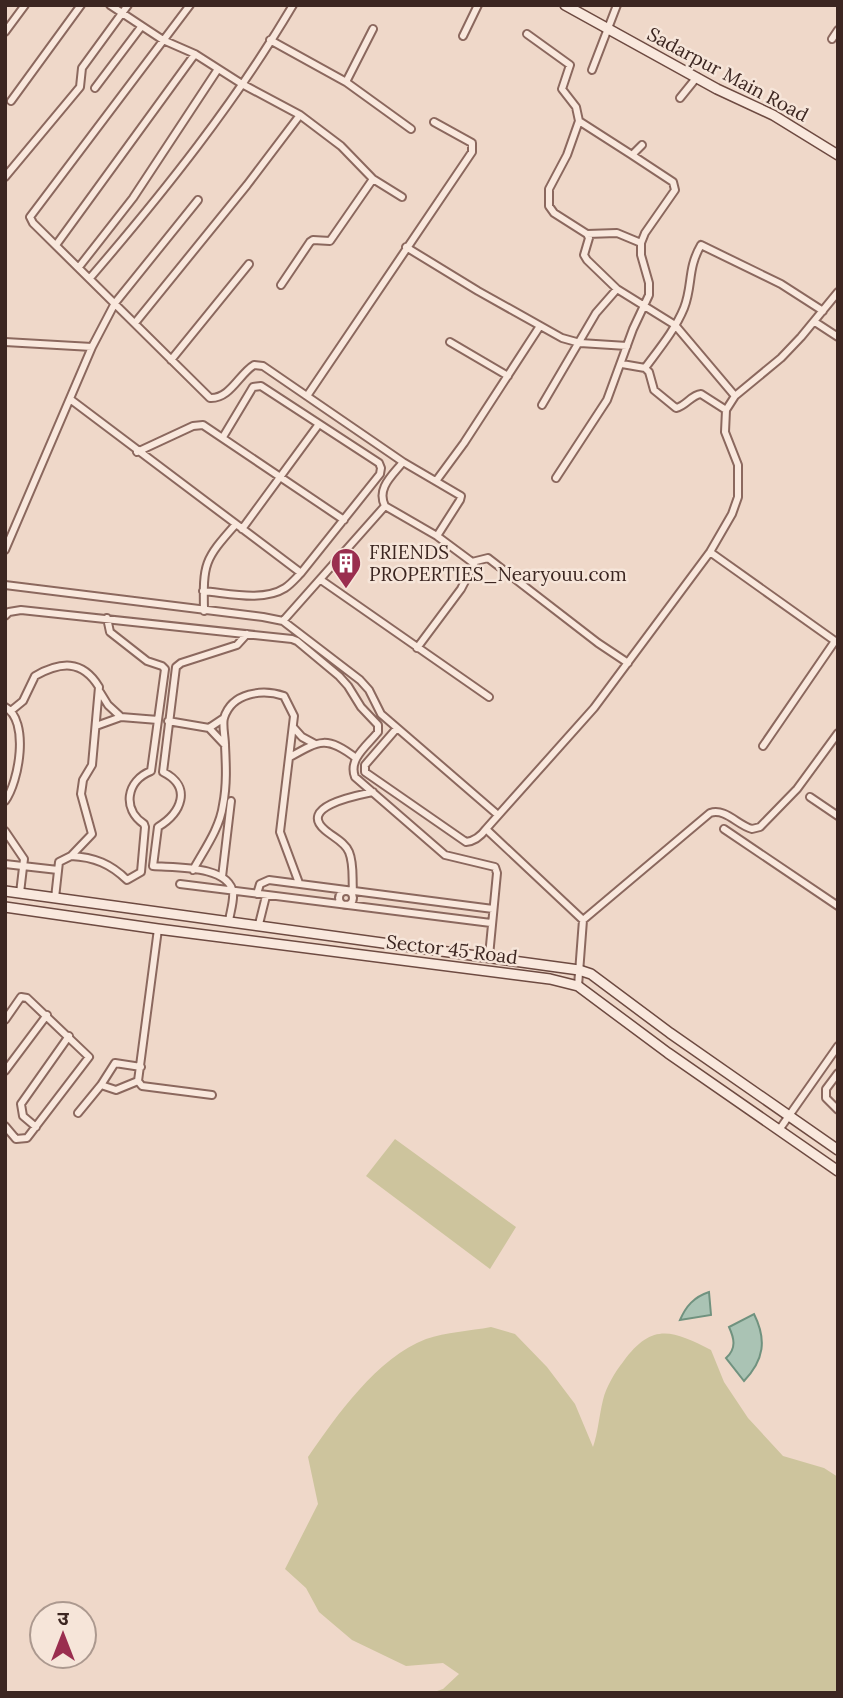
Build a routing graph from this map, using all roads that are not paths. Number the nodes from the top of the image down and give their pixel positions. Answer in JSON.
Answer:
{"nodes":[{"id":1,"x":25,"y":5,"type":"edge"},
{"id":2,"x":81,"y":5,"type":"edge"},
{"id":3,"x":110,"y":5,"type":"edge"},
{"id":4,"x":128,"y":5,"type":"edge"},
{"id":5,"x":190,"y":5,"type":"edge"},
{"id":6,"x":293,"y":5,"type":"edge"},
{"id":7,"x":478,"y":5,"type":"edge"},
{"id":8,"x":565,"y":5,"type":"edge"},
{"id":9,"x":617,"y":5,"type":"edge"},
{"id":10,"x":122,"y":14,"type":"junction"},
{"id":11,"x":141,"y":27,"type":"junction"},
{"id":12,"x":373,"y":29,"type":"dead end"},
{"id":13,"x":607,"y":30,"type":"junction"},
{"id":14,"x":838,"y":30,"type":"edge"},
{"id":15,"x":5,"y":32,"type":"edge"},
{"id":16,"x":527,"y":34,"type":"dead end"},
{"id":17,"x":463,"y":36,"type":"dead end"},
{"id":18,"x":832,"y":38,"type":"dead end"},
{"id":19,"x":163,"y":40,"type":"junction"},
{"id":20,"x":270,"y":40,"type":"junction"},
{"id":21,"x":195,"y":54,"type":"junction"},
{"id":22,"x":218,"y":69,"type":"junction"},
{"id":23,"x":592,"y":70,"type":"dead end"},
{"id":24,"x":697,"y":77,"type":"junction"},
{"id":25,"x":346,"y":82,"type":"junction"},
{"id":26,"x":242,"y":84,"type":"junction"},
{"id":27,"x":95,"y":88,"type":"dead end"},
{"id":28,"x":680,"y":98,"type":"dead end"},
{"id":29,"x":11,"y":101,"type":"dead end"},
{"id":30,"x":300,"y":115,"type":"junction"},
{"id":31,"x":579,"y":121,"type":"junction"},
{"id":32,"x":434,"y":122,"type":"dead end"},
{"id":33,"x":411,"y":129,"type":"dead end"},
{"id":34,"x":642,"y":145,"type":"dead end"},
{"id":35,"x":632,"y":155,"type":"junction"},
{"id":36,"x":838,"y":155,"type":"edge"},
{"id":37,"x":5,"y":177,"type":"edge"},
{"id":38,"x":373,"y":179,"type":"junction"},
{"id":39,"x":402,"y":197,"type":"dead end"},
{"id":40,"x":198,"y":200,"type":"dead end"},
{"id":41,"x":587,"y":234,"type":"junction"},
{"id":42,"x":641,"y":243,"type":"junction"},
{"id":43,"x":56,"y":245,"type":"junction"},
{"id":44,"x":406,"y":247,"type":"junction"},
{"id":45,"x":249,"y":264,"type":"dead end"},
{"id":46,"x":79,"y":267,"type":"junction"},
{"id":47,"x":90,"y":278,"type":"junction"},
{"id":48,"x":281,"y":285,"type":"dead end"},
{"id":49,"x":617,"y":289,"type":"junction"},
{"id":50,"x":838,"y":292,"type":"edge"},
{"id":51,"x":115,"y":303,"type":"junction"},
{"id":52,"x":645,"y":306,"type":"junction"},
{"id":53,"x":823,"y":311,"type":"junction"},
{"id":54,"x":815,"y":322,"type":"junction"},
{"id":55,"x":135,"y":323,"type":"junction"},
{"id":56,"x":675,"y":325,"type":"junction"},
{"id":57,"x":540,"y":326,"type":"junction"},
{"id":58,"x":838,"y":337,"type":"edge"},
{"id":59,"x":5,"y":342,"type":"edge"},
{"id":60,"x":450,"y":342,"type":"dead end"},
{"id":61,"x":580,"y":343,"type":"junction"},
{"id":62,"x":627,"y":346,"type":"junction"},
{"id":63,"x":92,"y":347,"type":"junction"},
{"id":64,"x":171,"y":360,"type":"junction"},
{"id":65,"x":622,"y":364,"type":"junction"},
{"id":66,"x":645,"y":368,"type":"junction"},
{"id":67,"x":508,"y":376,"type":"junction"},
{"id":68,"x":307,"y":396,"type":"junction"},
{"id":69,"x":735,"y":397,"type":"junction"},
{"id":70,"x":70,"y":399,"type":"junction"},
{"id":71,"x":542,"y":405,"type":"dead end"},
{"id":72,"x":726,"y":411,"type":"junction"},
{"id":73,"x":319,"y":424,"type":"junction"},
{"id":74,"x":223,"y":438,"type":"junction"},
{"id":75,"x":137,"y":452,"type":"junction"},
{"id":76,"x":403,"y":462,"type":"junction"},
{"id":77,"x":281,"y":477,"type":"junction"},
{"id":78,"x":556,"y":478,"type":"dead end"},
{"id":79,"x":436,"y":481,"type":"junction"},
{"id":80,"x":385,"y":506,"type":"junction"},
{"id":81,"x":344,"y":520,"type":"junction"},
{"id":82,"x":236,"y":524,"type":"junction"},
{"id":83,"x":242,"y":529,"type":"junction"},
{"id":84,"x":437,"y":536,"type":"junction"},
{"id":85,"x":5,"y":550,"type":"edge"},
{"id":86,"x":710,"y":552,"type":"junction"},
{"id":87,"x":475,"y":562,"type":"junction"},
{"id":88,"x":301,"y":573,"type":"junction"},
{"id":89,"x":321,"y":580,"type":"junction"},
{"id":90,"x":5,"y":585,"type":"edge"},
{"id":91,"x":203,"y":591,"type":"junction"},
{"id":92,"x":204,"y":611,"type":"junction"},
{"id":93,"x":5,"y":616,"type":"edge"},
{"id":94,"x":107,"y":618,"type":"junction"},
{"id":95,"x":283,"y":621,"type":"junction"},
{"id":96,"x":247,"y":634,"type":"junction"},
{"id":97,"x":417,"y":648,"type":"junction"},
{"id":98,"x":628,"y":663,"type":"junction"},
{"id":99,"x":100,"y":692,"type":"junction"},
{"id":100,"x":489,"y":697,"type":"dead end"},
{"id":101,"x":9,"y":708,"type":"edge"},
{"id":102,"x":121,"y":718,"type":"junction"},
{"id":103,"x":223,"y":718,"type":"junction"},
{"id":104,"x":158,"y":720,"type":"junction"},
{"id":105,"x":168,"y":721,"type":"junction"},
{"id":106,"x":96,"y":726,"type":"junction"},
{"id":107,"x":293,"y":727,"type":"junction"},
{"id":108,"x":209,"y":728,"type":"junction"},
{"id":109,"x":397,"y":728,"type":"junction"},
{"id":110,"x":838,"y":733,"type":"edge"},
{"id":111,"x":315,"y":744,"type":"junction"},
{"id":112,"x":225,"y":745,"type":"junction"},
{"id":113,"x":763,"y":746,"type":"dead end"},
{"id":114,"x":290,"y":757,"type":"junction"},
{"id":115,"x":356,"y":758,"type":"junction"},
{"id":116,"x":373,"y":792,"type":"junction"},
{"id":117,"x":810,"y":797,"type":"dead end"},
{"id":118,"x":231,"y":801,"type":"dead end"},
{"id":119,"x":5,"y":802,"type":"edge"},
{"id":120,"x":498,"y":815,"type":"junction"},
{"id":121,"x":838,"y":816,"type":"edge"},
{"id":122,"x":486,"y":829,"type":"junction"},
{"id":123,"x":724,"y":829,"type":"dead end"},
{"id":124,"x":5,"y":831,"type":"edge"},
{"id":125,"x":71,"y":856,"type":"junction"},
{"id":126,"x":5,"y":864,"type":"edge"},
{"id":127,"x":24,"y":866,"type":"junction"},
{"id":128,"x":58,"y":870,"type":"junction"},
{"id":129,"x":193,"y":870,"type":"junction"},
{"id":130,"x":222,"y":877,"type":"junction"},
{"id":131,"x":299,"y":883,"type":"junction"},
{"id":132,"x":180,"y":884,"type":"dead end"},
{"id":133,"x":5,"y":891,"type":"edge"},
{"id":134,"x":350,"y":891,"type":"junction"},
{"id":135,"x":233,"y":892,"type":"junction"},
{"id":136,"x":20,"y":893,"type":"junction"},
{"id":137,"x":257,"y":894,"type":"junction"},
{"id":138,"x":266,"y":895,"type":"junction"},
{"id":139,"x":55,"y":898,"type":"junction"},
{"id":140,"x":345,"y":905,"type":"junction"},
{"id":141,"x":838,"y":906,"type":"edge"},
{"id":142,"x":5,"y":907,"type":"edge"},
{"id":143,"x":493,"y":909,"type":"junction"},
{"id":144,"x":583,"y":920,"type":"junction"},
{"id":145,"x":229,"y":921,"type":"junction"},
{"id":146,"x":491,"y":923,"type":"junction"},
{"id":147,"x":259,"y":924,"type":"junction"},
{"id":148,"x":158,"y":929,"type":"junction"},
{"id":149,"x":489,"y":956,"type":"junction"},
{"id":150,"x":579,"y":970,"type":"junction"},
{"id":151,"x":578,"y":986,"type":"junction"},
{"id":152,"x":47,"y":1015,"type":"junction"},
{"id":153,"x":5,"y":1020,"type":"edge"},
{"id":154,"x":69,"y":1036,"type":"junction"},
{"id":155,"x":838,"y":1046,"type":"edge"},
{"id":156,"x":141,"y":1067,"type":"junction"},
{"id":157,"x":5,"y":1071,"type":"edge"},
{"id":158,"x":838,"y":1073,"type":"edge"},
{"id":159,"x":138,"y":1081,"type":"junction"},
{"id":160,"x":101,"y":1085,"type":"junction"},
{"id":161,"x":212,"y":1095,"type":"dead end"},
{"id":162,"x":838,"y":1110,"type":"edge"},
{"id":163,"x":78,"y":1113,"type":"dead end"},
{"id":164,"x":790,"y":1117,"type":"junction"},
{"id":165,"x":5,"y":1126,"type":"edge"},
{"id":166,"x":36,"y":1127,"type":"junction"},
{"id":167,"x":779,"y":1130,"type":"junction"},
{"id":168,"x":838,"y":1150,"type":"edge"},
{"id":169,"x":838,"y":1171,"type":"edge"}],
"edges":[{"from":1,"to":15,"type":"street"},
{"from":2,"to":29,"type":"street"},
{"from":3,"to":10,"type":"street"},
{"from":4,"to":10,"type":"street"},
{"from":5,"to":19,"type":"street"},
{"from":6,"to":20,"type":"street"},
{"from":7,"to":17,"type":"street"},
{"from":8,"to":13,"type":"street","name":"Sadarpur Main Road"},
{"from":9,"to":13,"type":"street"},
{"from":10,"to":11,"type":"street"},
{"from":10,"to":37,"type":"street"},
{"from":11,"to":19,"type":"street"},
{"from":11,"to":27,"type":"street"},
{"from":12,"to":25,"type":"street"},
{"from":13,"to":23,"type":"street"},
{"from":13,"to":24,"type":"street","name":"Sadarpur Main Road"},
{"from":14,"to":18,"type":"street"},
{"from":16,"to":31,"type":"street"},
{"from":19,"to":21,"type":"street"},
{"from":19,"to":43,"type":"street"},
{"from":20,"to":25,"type":"street"},
{"from":20,"to":26,"type":"street"},
{"from":21,"to":22,"type":"street"},
{"from":21,"to":43,"type":"street"},
{"from":22,"to":26,"type":"street"},
{"from":22,"to":46,"type":"street"},
{"from":24,"to":28,"type":"street"},
{"from":24,"to":36,"type":"street","name":"Sadarpur Main Road"},
{"from":25,"to":33,"type":"street"},
{"from":26,"to":30,"type":"street"},
{"from":26,"to":47,"type":"street"},
{"from":30,"to":38,"type":"street"},
{"from":30,"to":55,"type":"street"},
{"from":31,"to":35,"type":"street"},
{"from":31,"to":41,"type":"street"},
{"from":32,"to":44,"type":"street"},
{"from":34,"to":35,"type":"street"},
{"from":35,"to":42,"type":"street"},
{"from":38,"to":39,"type":"street"},
{"from":38,"to":48,"type":"street"},
{"from":40,"to":51,"type":"street"},
{"from":41,"to":42,"type":"street"},
{"from":41,"to":49,"type":"street"},
{"from":42,"to":52,"type":"street"},
{"from":43,"to":46,"type":"street"},
{"from":44,"to":57,"type":"street"},
{"from":44,"to":68,"type":"street"},
{"from":45,"to":64,"type":"street"},
{"from":46,"to":47,"type":"street"},
{"from":47,"to":51,"type":"street"},
{"from":49,"to":52,"type":"street"},
{"from":49,"to":61,"type":"street"},
{"from":50,"to":53,"type":"street"},
{"from":51,"to":55,"type":"street"},
{"from":51,"to":63,"type":"street"},
{"from":52,"to":56,"type":"street"},
{"from":52,"to":62,"type":"street"},
{"from":53,"to":54,"type":"street"},
{"from":53,"to":56,"type":"street"},
{"from":54,"to":58,"type":"street"},
{"from":54,"to":69,"type":"street"},
{"from":55,"to":64,"type":"street"},
{"from":56,"to":66,"type":"street"},
{"from":56,"to":69,"type":"street"},
{"from":57,"to":61,"type":"street"},
{"from":57,"to":67,"type":"street"},
{"from":59,"to":63,"type":"street"},
{"from":60,"to":67,"type":"street"},
{"from":61,"to":62,"type":"street"},
{"from":61,"to":71,"type":"street"},
{"from":62,"to":65,"type":"street"},
{"from":63,"to":70,"type":"street"},
{"from":64,"to":68,"type":"street"},
{"from":65,"to":66,"type":"street"},
{"from":65,"to":78,"type":"street"},
{"from":66,"to":72,"type":"street"},
{"from":67,"to":79,"type":"street"},
{"from":68,"to":76,"type":"street"},
{"from":69,"to":72,"type":"street"},
{"from":70,"to":75,"type":"street"},
{"from":70,"to":85,"type":"street"},
{"from":72,"to":86,"type":"street"},
{"from":73,"to":74,"type":"street"},
{"from":73,"to":77,"type":"street"},
{"from":73,"to":81,"type":"street"},
{"from":74,"to":75,"type":"street"},
{"from":74,"to":77,"type":"street"},
{"from":75,"to":82,"type":"street"},
{"from":76,"to":79,"type":"street"},
{"from":76,"to":80,"type":"street"},
{"from":77,"to":81,"type":"street"},
{"from":77,"to":83,"type":"street"},
{"from":79,"to":84,"type":"street"},
{"from":80,"to":84,"type":"street"},
{"from":80,"to":89,"type":"street"},
{"from":81,"to":88,"type":"street"},
{"from":82,"to":83,"type":"street"},
{"from":82,"to":91,"type":"street"},
{"from":83,"to":88,"type":"street"},
{"from":84,"to":87,"type":"street"},
{"from":86,"to":98,"type":"street"},
{"from":86,"to":113,"type":"street"},
{"from":87,"to":97,"type":"street"},
{"from":87,"to":98,"type":"street"},
{"from":88,"to":91,"type":"street"},
{"from":89,"to":95,"type":"street"},
{"from":89,"to":97,"type":"street"},
{"from":90,"to":92,"type":"street"},
{"from":91,"to":92,"type":"street"},
{"from":92,"to":95,"type":"street"},
{"from":93,"to":94,"type":"street"},
{"from":94,"to":96,"type":"street"},
{"from":94,"to":104,"type":"street"},
{"from":95,"to":109,"type":"street"},
{"from":96,"to":105,"type":"street"},
{"from":96,"to":115,"type":"street"},
{"from":97,"to":100,"type":"street"},
{"from":98,"to":120,"type":"street"},
{"from":99,"to":101,"type":"street"},
{"from":99,"to":102,"type":"street"},
{"from":99,"to":106,"type":"street"},
{"from":101,"to":119,"type":"street"},
{"from":102,"to":104,"type":"street"},
{"from":102,"to":106,"type":"street"},
{"from":103,"to":107,"type":"street"},
{"from":103,"to":108,"type":"street"},
{"from":103,"to":112,"type":"street"},
{"from":104,"to":125,"type":"street"},
{"from":105,"to":108,"type":"street"},
{"from":105,"to":129,"type":"street"},
{"from":106,"to":125,"type":"street"},
{"from":107,"to":111,"type":"street"},
{"from":107,"to":114,"type":"street"},
{"from":108,"to":112,"type":"street"},
{"from":109,"to":120,"type":"street"},
{"from":109,"to":122,"type":"street"},
{"from":110,"to":144,"type":"street"},
{"from":111,"to":114,"type":"street"},
{"from":111,"to":115,"type":"street"},
{"from":112,"to":129,"type":"street"},
{"from":114,"to":131,"type":"street"},
{"from":115,"to":116,"type":"street"},
{"from":116,"to":134,"type":"street"},
{"from":116,"to":143,"type":"street"},
{"from":117,"to":121,"type":"street"},
{"from":118,"to":130,"type":"street"},
{"from":120,"to":122,"type":"street"},
{"from":122,"to":144,"type":"street"},
{"from":123,"to":141,"type":"street"},
{"from":124,"to":127,"type":"street"},
{"from":125,"to":128,"type":"street"},
{"from":126,"to":127,"type":"street"},
{"from":127,"to":128,"type":"street"},
{"from":127,"to":136,"type":"street"},
{"from":128,"to":139,"type":"street"},
{"from":129,"to":130,"type":"street"},
{"from":130,"to":135,"type":"street"},
{"from":131,"to":134,"type":"street"},
{"from":131,"to":137,"type":"street"},
{"from":132,"to":135,"type":"street"},
{"from":133,"to":136,"type":"street","name":"Sector 45 Road"},
{"from":134,"to":140,"type":"street"},
{"from":134,"to":143,"type":"street"},
{"from":135,"to":137,"type":"street"},
{"from":135,"to":145,"type":"street"},
{"from":136,"to":139,"type":"street","name":"Sector 45 Road"},
{"from":137,"to":138,"type":"street"},
{"from":138,"to":140,"type":"street"},
{"from":138,"to":147,"type":"street"},
{"from":139,"to":145,"type":"street","name":"Sector 45 Road"},
{"from":140,"to":146,"type":"street"},
{"from":142,"to":148,"type":"street","name":"Sector 45 Road"},
{"from":143,"to":146,"type":"street"},
{"from":144,"to":150,"type":"street"},
{"from":145,"to":147,"type":"street","name":"Sector 45 Road"},
{"from":146,"to":149,"type":"street"},
{"from":147,"to":149,"type":"street","name":"Sector 45 Road"},
{"from":148,"to":151,"type":"street","name":"Sector 45 Road"},
{"from":148,"to":156,"type":"street"},
{"from":149,"to":150,"type":"street","name":"Sector 45 Road"},
{"from":150,"to":151,"type":"street"},
{"from":150,"to":164,"type":"street","name":"Sector 45 Road"},
{"from":151,"to":167,"type":"street","name":"Sector 45 Road"},
{"from":152,"to":153,"type":"street"},
{"from":152,"to":154,"type":"street"},
{"from":152,"to":157,"type":"street"},
{"from":154,"to":166,"type":"street"},
{"from":154,"to":166,"type":"street"},
{"from":155,"to":164,"type":"street"},
{"from":156,"to":159,"type":"street"},
{"from":156,"to":160,"type":"street"},
{"from":158,"to":162,"type":"street"},
{"from":159,"to":160,"type":"street"},
{"from":159,"to":161,"type":"street"},
{"from":160,"to":163,"type":"street"},
{"from":164,"to":167,"type":"street"},
{"from":164,"to":168,"type":"street","name":"Sector 45 Road"},
{"from":165,"to":166,"type":"street"},
{"from":167,"to":169,"type":"street","name":"Sector 45 Road"}]}
